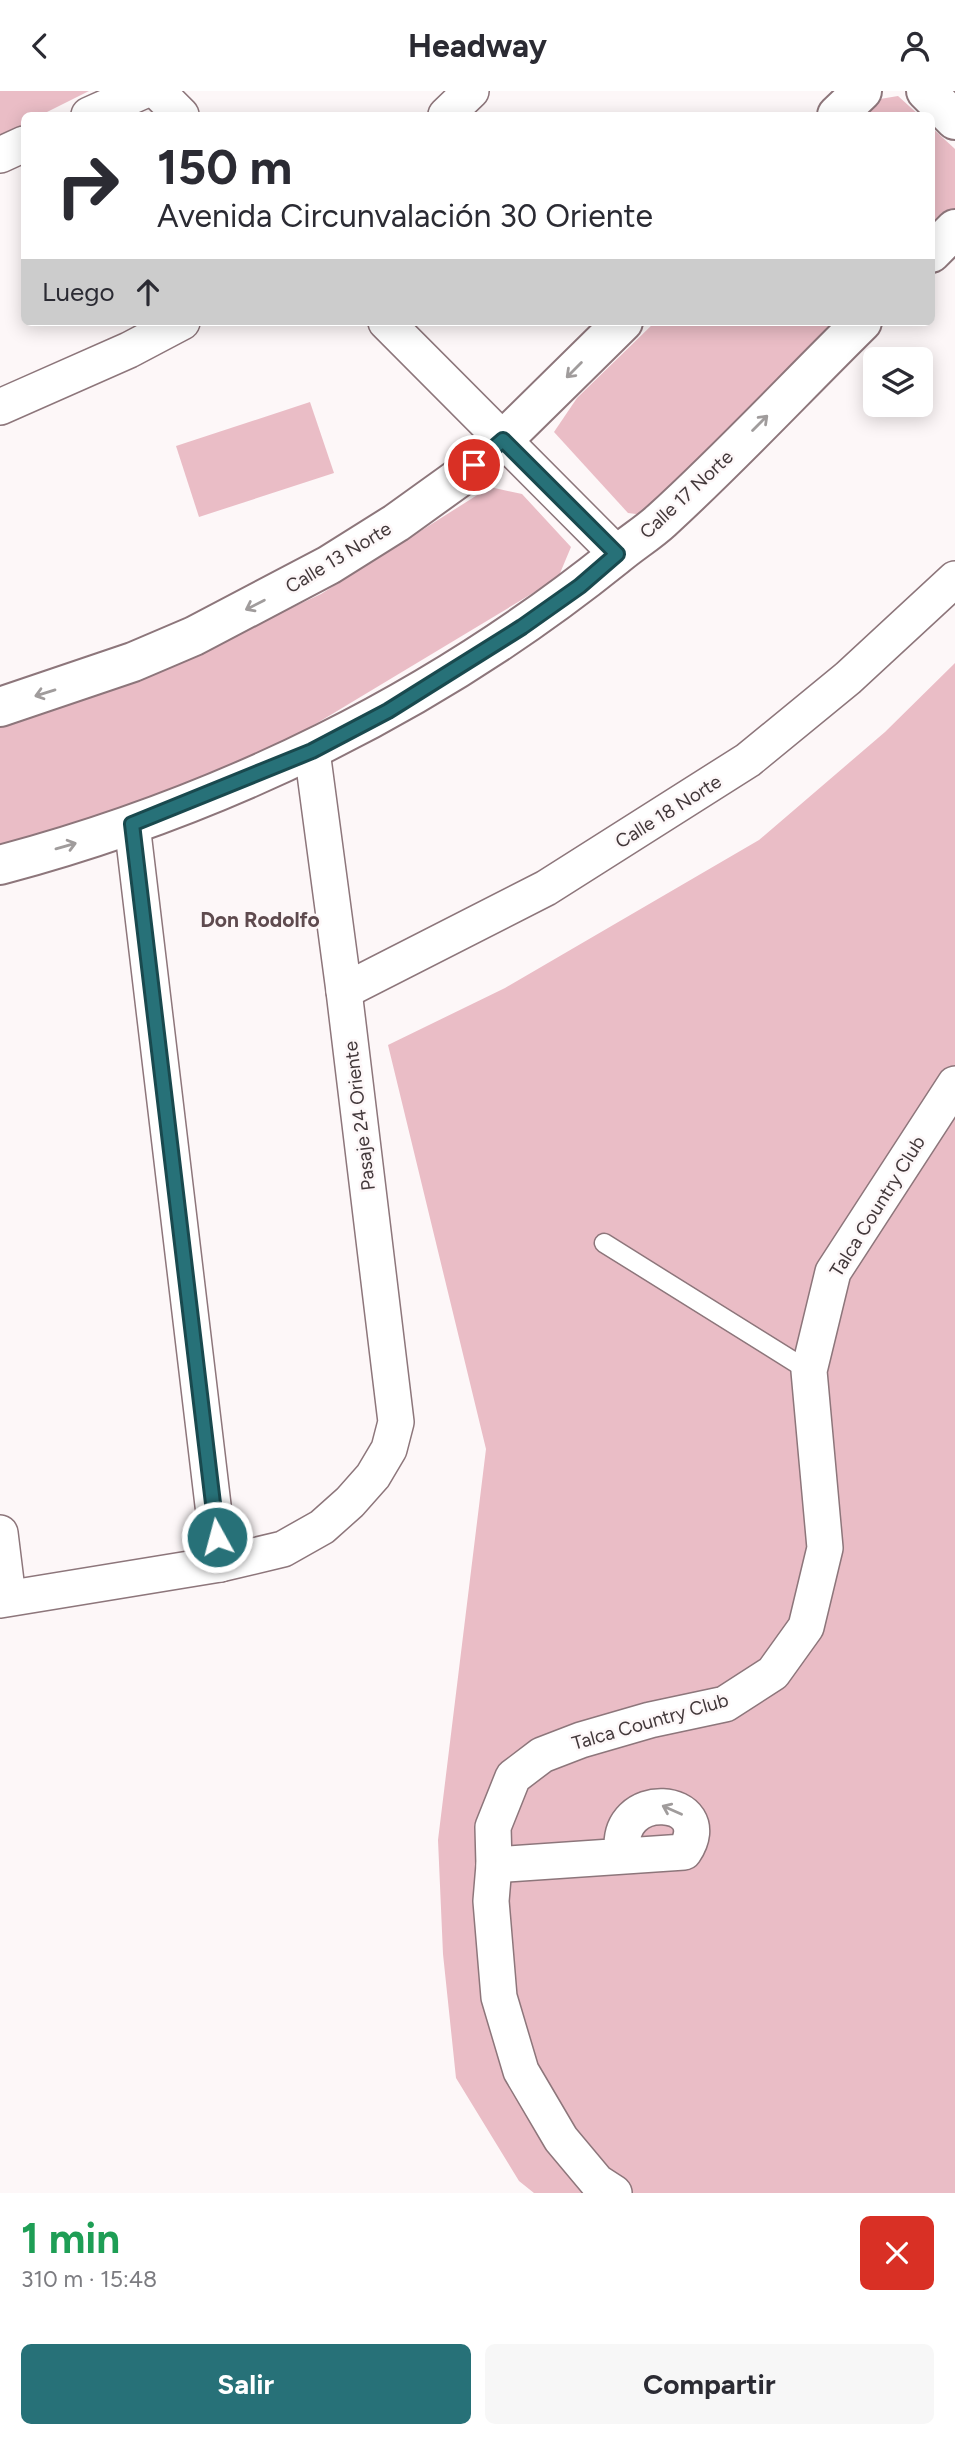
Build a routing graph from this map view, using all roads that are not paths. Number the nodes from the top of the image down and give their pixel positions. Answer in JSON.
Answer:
{"nodes":[{"id":1,"x":143,"y":91,"type":"edge"},
{"id":2,"x":157,"y":91,"type":"edge"},
{"id":3,"x":471,"y":91,"type":"edge"},
{"id":4,"x":862,"y":91,"type":"edge"},
{"id":5,"x":926,"y":91,"type":"edge"},
{"id":6,"x":96,"y":112,"type":"edge"},
{"id":7,"x":178,"y":112,"type":"edge"},
{"id":8,"x":449,"y":112,"type":"edge"},
{"id":9,"x":840,"y":112,"type":"edge"},
{"id":10,"x":955,"y":120,"type":"edge"},
{"id":11,"x":21,"y":145,"type":"edge"},
{"id":12,"x":0,"y":155,"type":"edge"},
{"id":13,"x":955,"y":229,"type":"edge"},
{"id":14,"x":935,"y":249,"type":"edge"},
{"id":15,"x":175,"y":326,"type":"edge"},
{"id":16,"x":390,"y":326,"type":"edge"},
{"id":17,"x":619,"y":326,"type":"edge"},
{"id":18,"x":858,"y":326,"type":"edge"},
{"id":19,"x":0,"y":407,"type":"edge"},
{"id":20,"x":503,"y":440,"type":"junction"},
{"id":21,"x":617,"y":554,"type":"junction"},
{"id":22,"x":955,"y":579,"type":"edge"},
{"id":23,"x":0,"y":707,"type":"edge"},
{"id":24,"x":312,"y":751,"type":"junction"},
{"id":25,"x":132,"y":824,"type":"junction"},
{"id":26,"x":0,"y":865,"type":"edge"},
{"id":27,"x":344,"y":991,"type":"junction"},
{"id":28,"x":955,"y":1084,"type":"edge"},
{"id":29,"x":604,"y":1243,"type":"dead end"},
{"id":30,"x":809,"y":1371,"type":"junction"},
{"id":31,"x":0,"y":1533,"type":"edge"},
{"id":32,"x":220,"y":1564,"type":"junction"},
{"id":33,"x":4,"y":1599,"type":"edge"},
{"id":34,"x":623,"y":1856,"type":"dead end"},
{"id":35,"x":494,"y":1865,"type":"junction"},
{"id":36,"x":614,"y":2193,"type":"edge"}],
"edges":[{"from":1,"to":6,"type":"street"},
{"from":2,"to":7,"type":"street"},
{"from":3,"to":8,"type":"street"},
{"from":4,"to":9,"type":"street"},
{"from":5,"to":10,"type":"street"},
{"from":11,"to":12,"type":"street"},
{"from":13,"to":14,"type":"street"},
{"from":15,"to":19,"type":"street"},
{"from":16,"to":20,"type":"street"},
{"from":17,"to":20,"type":"street","name":"Calle 13 Norte","one_way":true},
{"from":21,"to":18,"type":"street","name":"Calle 17 Norte","one_way":true},
{"from":20,"to":21,"type":"street"},
{"from":20,"to":23,"type":"street","name":"Calle 13 Norte","one_way":true},
{"from":21,"to":24,"type":"street","name":"Calle 17 Norte"},
{"from":22,"to":27,"type":"street","name":"Calle 18 Norte"},
{"from":24,"to":25,"type":"street","name":"Calle 17 Norte"},
{"from":24,"to":27,"type":"street","name":"Pasaje 24 Oriente"},
{"from":26,"to":25,"type":"street","name":"Calle 17 Norte","one_way":true},
{"from":25,"to":32,"type":"street"},
{"from":27,"to":32,"type":"street","name":"Pasaje 24 Oriente"},
{"from":28,"to":30,"type":"street","name":"Talca Country Club"},
{"from":29,"to":30,"type":"lane"},
{"from":30,"to":35,"type":"street","name":"Talca Country Club"},
{"from":31,"to":33,"type":"street"},
{"from":32,"to":33,"type":"street","name":"Pasaje 24 Oriente"},
{"from":34,"to":35,"type":"street"},
{"from":35,"to":36,"type":"street","name":"Talca Country Club"}]}
